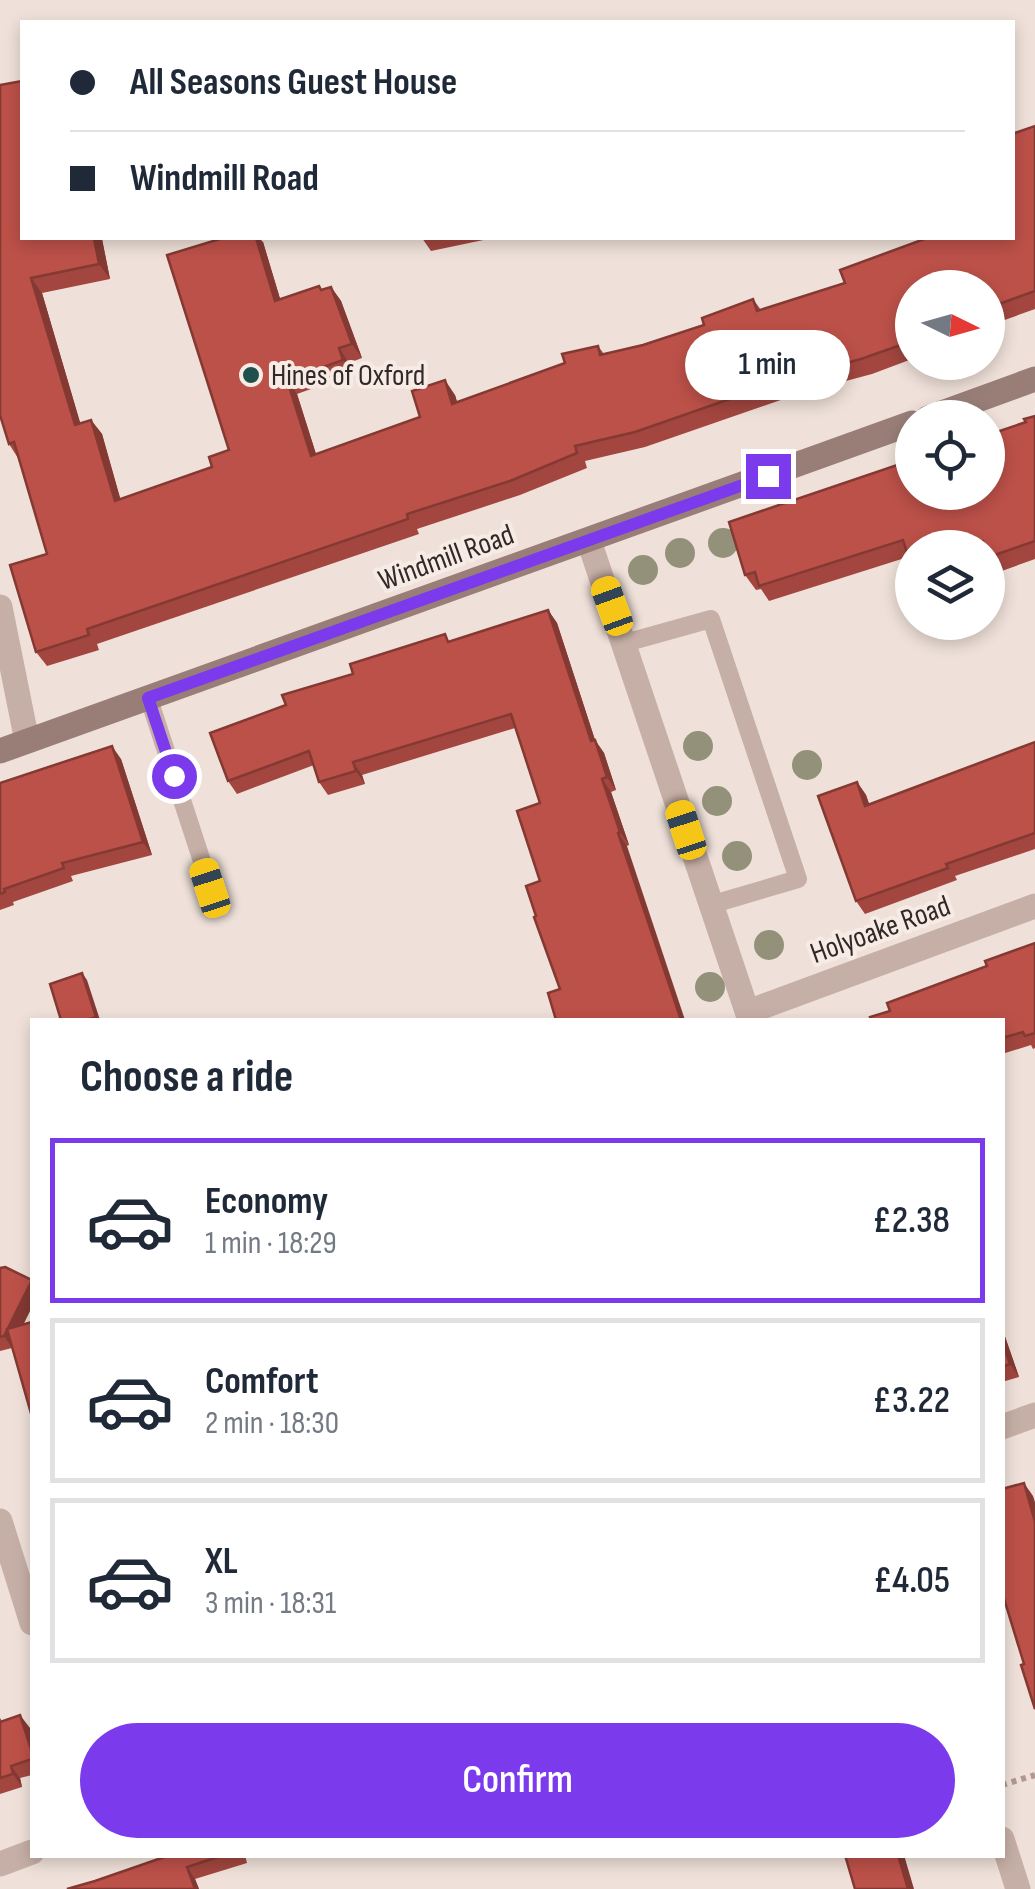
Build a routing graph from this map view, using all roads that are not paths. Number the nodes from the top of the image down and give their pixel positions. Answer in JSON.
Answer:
{"nodes":[{"id":1,"x":1035,"y":379,"type":"edge"},
{"id":2,"x":977,"y":400,"type":"edge"},
{"id":3,"x":895,"y":429,"type":"edge"},
{"id":4,"x":589,"y":541,"type":"junction"},
{"id":5,"x":0,"y":607,"type":"edge"},
{"id":6,"x":625,"y":643,"type":"junction"},
{"id":7,"x":148,"y":698,"type":"junction"},
{"id":8,"x":27,"y":741,"type":"junction"},
{"id":9,"x":0,"y":751,"type":"edge"},
{"id":10,"x":213,"y":895,"type":"dead end"},
{"id":11,"x":710,"y":904,"type":"junction"},
{"id":12,"x":1035,"y":906,"type":"edge"},
{"id":13,"x":749,"y":1016,"type":"edge"},
{"id":14,"x":1035,"y":1415,"type":"edge"},
{"id":15,"x":1005,"y":1426,"type":"edge"},
{"id":16,"x":0,"y":1521,"type":"edge"},
{"id":17,"x":30,"y":1617,"type":"edge"},
{"id":18,"x":1005,"y":1848,"type":"edge"},
{"id":19,"x":30,"y":1853,"type":"edge"},
{"id":20,"x":0,"y":1864,"type":"edge"},
{"id":21,"x":1018,"y":1889,"type":"edge"}],
"edges":[{"from":1,"to":2,"type":"main road"},
{"from":3,"to":4,"type":"main road","name":"Windmill Road"},
{"from":4,"to":6,"type":"street"},
{"from":4,"to":7,"type":"main road","name":"Windmill Road"},
{"from":5,"to":8,"type":"street"},
{"from":6,"to":11,"type":"street"},
{"from":6,"to":11,"type":"lane"},
{"from":7,"to":8,"type":"main road","name":"Windmill Road"},
{"from":7,"to":10,"type":"lane"},
{"from":8,"to":9,"type":"main road","name":"Windmill Road"},
{"from":11,"to":13,"type":"street"},
{"from":12,"to":13,"type":"street","name":"Holyoake Road"},
{"from":14,"to":15,"type":"street"},
{"from":16,"to":17,"type":"street"},
{"from":18,"to":21,"type":"street"},
{"from":19,"to":20,"type":"street"}]}
